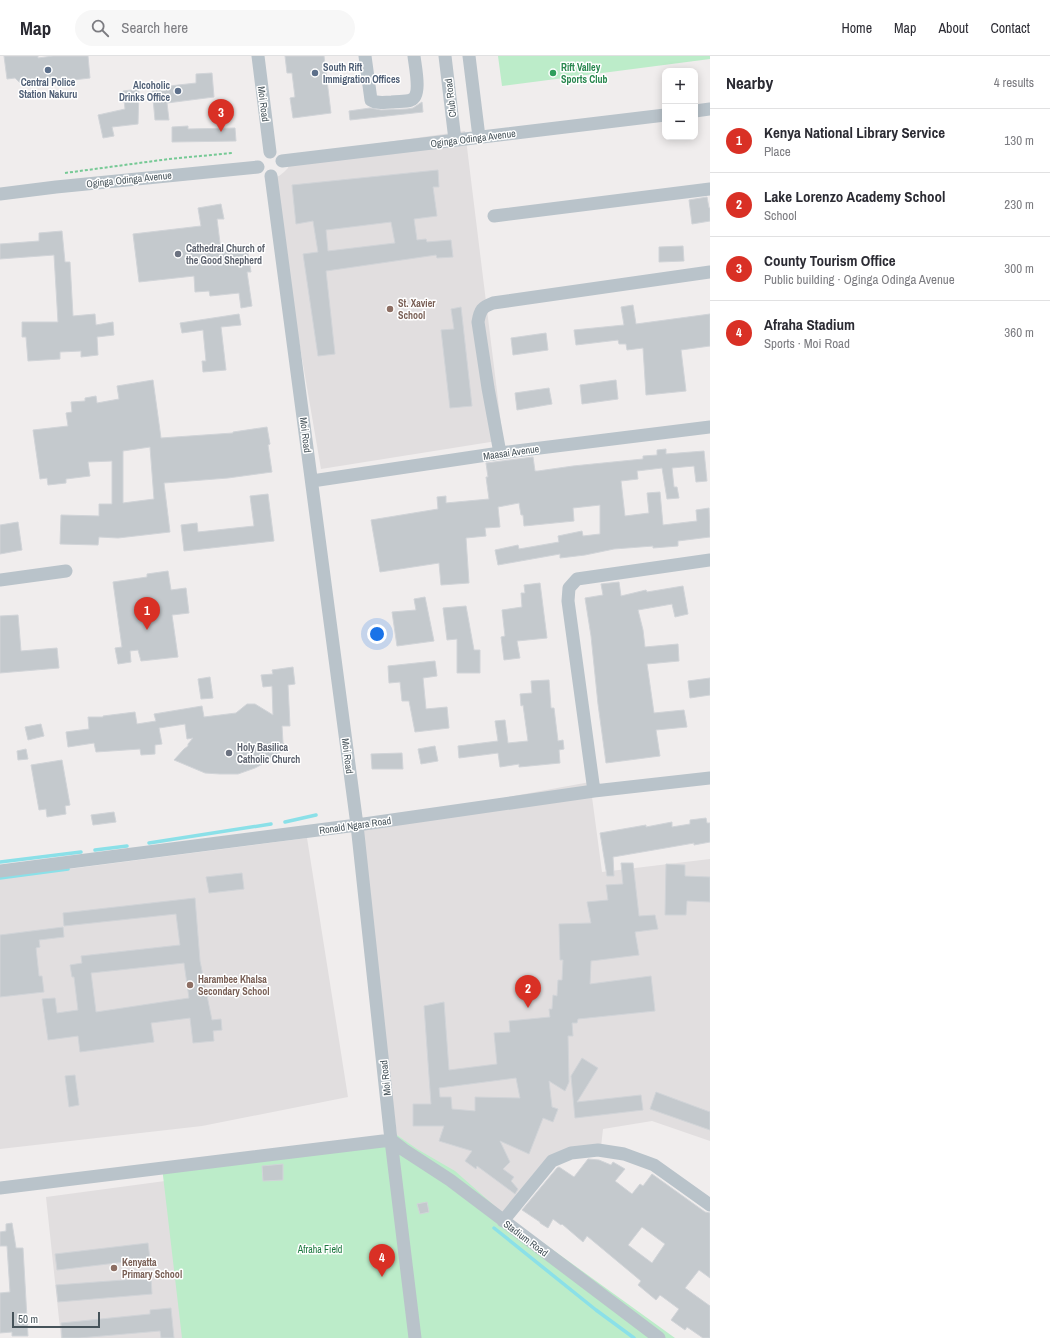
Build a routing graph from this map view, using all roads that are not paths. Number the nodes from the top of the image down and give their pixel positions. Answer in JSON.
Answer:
{"nodes":[{"id":1,"x":258,"y":56,"type":"edge"},
{"id":2,"x":365,"y":56,"type":"edge"},
{"id":3,"x":414,"y":56,"type":"edge"},
{"id":4,"x":445,"y":56,"type":"edge"},
{"id":5,"x":469,"y":56,"type":"edge"},
{"id":6,"x":710,"y":109,"type":"edge"},
{"id":7,"x":698,"y":111,"type":"edge"},
{"id":8,"x":662,"y":115,"type":"edge"},
{"id":9,"x":479,"y":137,"type":"junction"},
{"id":10,"x":455,"y":140,"type":"junction"},
{"id":11,"x":270,"y":152,"type":"junction"},
{"id":12,"x":282,"y":161,"type":"junction"},
{"id":13,"x":258,"y":166,"type":"junction"},
{"id":14,"x":271,"y":176,"type":"junction"},
{"id":15,"x":710,"y":189,"type":"edge"},
{"id":16,"x":0,"y":194,"type":"edge"},
{"id":17,"x":494,"y":216,"type":"dead end"},
{"id":18,"x":710,"y":272,"type":"edge"},
{"id":19,"x":710,"y":427,"type":"edge"},
{"id":20,"x":500,"y":453,"type":"junction"},
{"id":21,"x":312,"y":481,"type":"junction"},
{"id":22,"x":710,"y":560,"type":"edge"},
{"id":23,"x":66,"y":571,"type":"dead end"},
{"id":24,"x":0,"y":580,"type":"edge"},
{"id":25,"x":710,"y":778,"type":"edge"},
{"id":26,"x":594,"y":791,"type":"junction"},
{"id":27,"x":357,"y":825,"type":"junction"},
{"id":28,"x":0,"y":871,"type":"edge"},
{"id":29,"x":391,"y":1140,"type":"junction"},
{"id":30,"x":0,"y":1188,"type":"edge"},
{"id":31,"x":710,"y":1205,"type":"edge"},
{"id":32,"x":503,"y":1221,"type":"junction"},
{"id":33,"x":415,"y":1338,"type":"edge"},
{"id":34,"x":659,"y":1338,"type":"edge"}],
"edges":[{"from":1,"to":11,"type":"street","name":"Moi Road"},
{"from":2,"to":3,"type":"street"},
{"from":4,"to":10,"type":"street","name":"Club Road"},
{"from":5,"to":9,"type":"street"},
{"from":6,"to":7,"type":"street"},
{"from":8,"to":9,"type":"street","name":"Oginga Odinga Avenue"},
{"from":9,"to":10,"type":"street","name":"Oginga Odinga Avenue"},
{"from":10,"to":12,"type":"street","name":"Oginga Odinga Avenue"},
{"from":11,"to":12,"type":"street"},
{"from":11,"to":13,"type":"street"},
{"from":12,"to":14,"type":"street"},
{"from":13,"to":14,"type":"street"},
{"from":13,"to":16,"type":"street","name":"Oginga Odinga Avenue"},
{"from":14,"to":21,"type":"street","name":"Moi Road"},
{"from":15,"to":17,"type":"street"},
{"from":18,"to":20,"type":"street"},
{"from":19,"to":20,"type":"street","name":"Maasai Avenue"},
{"from":20,"to":21,"type":"street","name":"Maasai Avenue"},
{"from":21,"to":27,"type":"street","name":"Moi Road"},
{"from":22,"to":26,"type":"street"},
{"from":23,"to":24,"type":"street"},
{"from":25,"to":26,"type":"street","name":"Ronald Ngara Road"},
{"from":26,"to":27,"type":"street","name":"Ronald Ngara Road"},
{"from":27,"to":28,"type":"street","name":"Ronald Ngara Road"},
{"from":27,"to":29,"type":"street","name":"Moi Road"},
{"from":29,"to":30,"type":"street"},
{"from":29,"to":32,"type":"street","name":"Stadium Road"},
{"from":29,"to":33,"type":"street","name":"Moi Road"},
{"from":31,"to":32,"type":"street"},
{"from":32,"to":34,"type":"street","name":"Stadium Road"}]}
